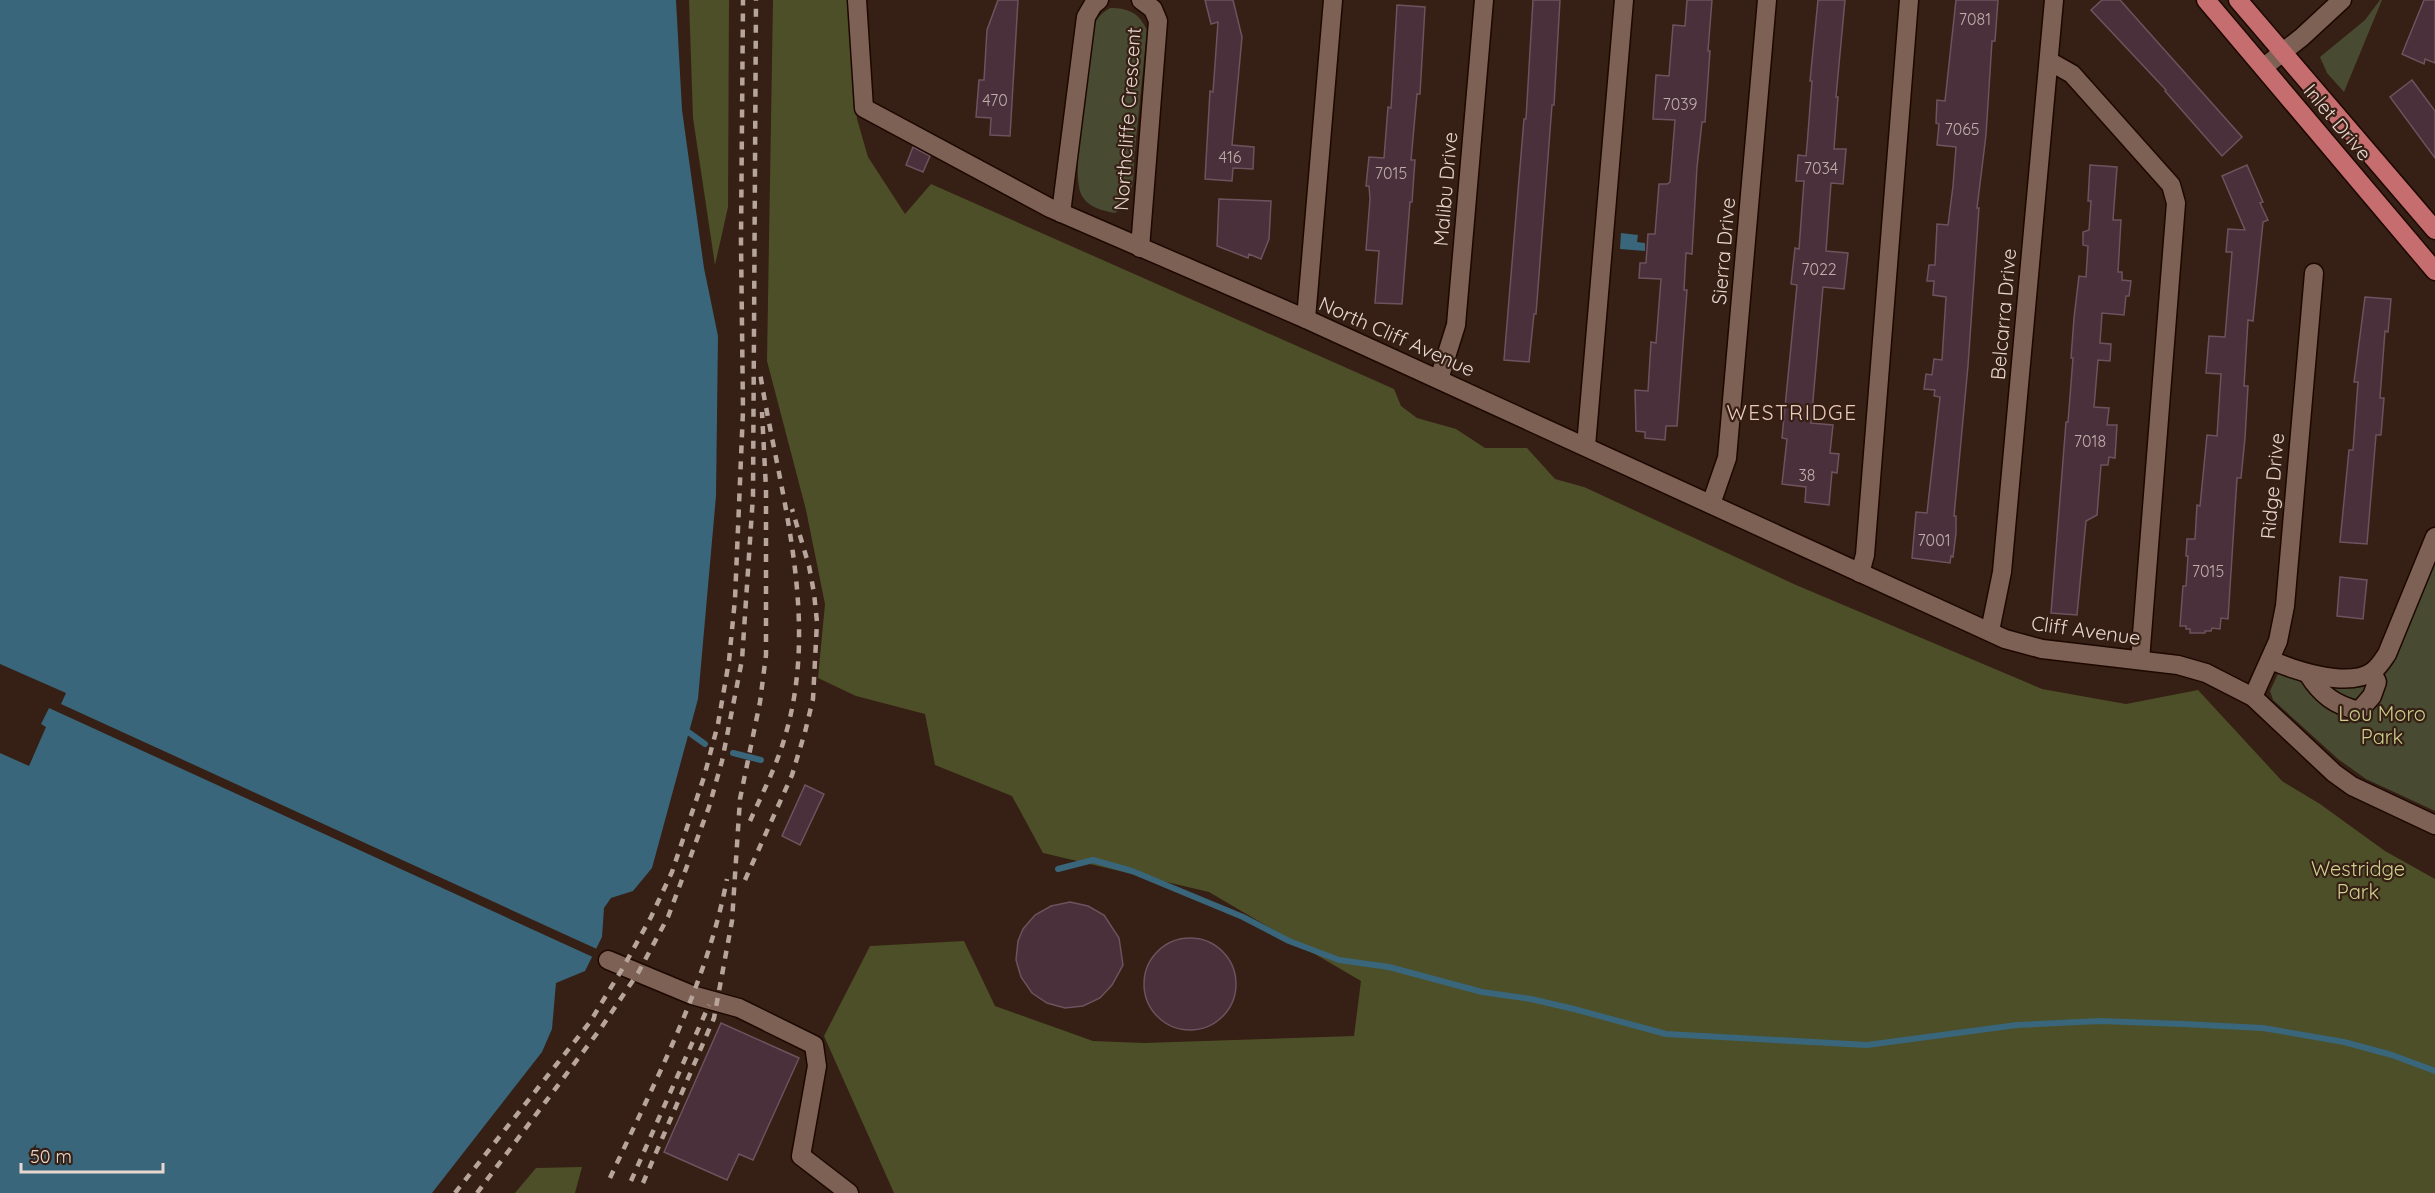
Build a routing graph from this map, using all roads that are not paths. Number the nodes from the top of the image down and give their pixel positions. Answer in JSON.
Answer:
{"nodes":[{"id":1,"x":857,"y":0,"type":"edge"},
{"id":2,"x":1099,"y":0,"type":"edge"},
{"id":3,"x":1141,"y":0,"type":"edge"},
{"id":4,"x":1333,"y":0,"type":"edge"},
{"id":5,"x":1484,"y":0,"type":"edge"},
{"id":6,"x":1624,"y":0,"type":"edge"},
{"id":7,"x":1767,"y":0,"type":"edge"},
{"id":8,"x":1909,"y":0,"type":"edge"},
{"id":9,"x":2054,"y":0,"type":"edge"},
{"id":10,"x":2206,"y":0,"type":"edge"},
{"id":11,"x":2238,"y":0,"type":"edge"},
{"id":12,"x":2342,"y":0,"type":"edge"},
{"id":13,"x":2283,"y":52,"type":"junction"},
{"id":14,"x":2049,"y":61,"type":"junction"},
{"id":15,"x":2264,"y":67,"type":"junction"},
{"id":16,"x":1061,"y":213,"type":"junction"},
{"id":17,"x":2435,"y":230,"type":"edge"},
{"id":18,"x":1140,"y":248,"type":"junction"},
{"id":19,"x":2435,"y":271,"type":"edge"},
{"id":20,"x":2314,"y":273,"type":"dead end"},
{"id":21,"x":1306,"y":319,"type":"junction"},
{"id":22,"x":1439,"y":380,"type":"junction"},
{"id":23,"x":1586,"y":446,"type":"junction"},
{"id":24,"x":1712,"y":504,"type":"junction"},
{"id":25,"x":2435,"y":537,"type":"edge"},
{"id":26,"x":1860,"y":573,"type":"junction"},
{"id":27,"x":1990,"y":631,"type":"junction"},
{"id":28,"x":2140,"y":660,"type":"junction"},
{"id":29,"x":2271,"y":660,"type":"junction"},
{"id":30,"x":2372,"y":672,"type":"junction"},
{"id":31,"x":2308,"y":674,"type":"junction"},
{"id":32,"x":2253,"y":697,"type":"junction"},
{"id":33,"x":2435,"y":825,"type":"edge"},
{"id":34,"x":608,"y":960,"type":"dead end"},
{"id":35,"x":849,"y":1193,"type":"edge"}],
"edges":[{"from":1,"to":16,"type":"street","name":"North Cliff Avenue"},
{"from":2,"to":16,"type":"street"},
{"from":3,"to":18,"type":"street","name":"Northcliffe Crescent"},
{"from":4,"to":21,"type":"street"},
{"from":5,"to":22,"type":"street","name":"Malibu Drive"},
{"from":6,"to":23,"type":"street"},
{"from":7,"to":24,"type":"street","name":"Sierra Drive"},
{"from":8,"to":26,"type":"street"},
{"from":9,"to":14,"type":"street","name":"Belcarra Drive"},
{"from":10,"to":15,"type":"main road","name":"Inlet Drive"},
{"from":11,"to":13,"type":"main road","name":"Inlet Drive"},
{"from":12,"to":13,"type":"street"},
{"from":13,"to":15,"type":"street"},
{"from":13,"to":17,"type":"main road","name":"Inlet Drive"},
{"from":14,"to":27,"type":"street","name":"Belcarra Drive"},
{"from":14,"to":28,"type":"street"},
{"from":15,"to":19,"type":"main road","name":"Inlet Drive"},
{"from":16,"to":18,"type":"street","name":"North Cliff Avenue"},
{"from":18,"to":21,"type":"street","name":"North Cliff Avenue"},
{"from":20,"to":29,"type":"street","name":"Ridge Drive"},
{"from":21,"to":22,"type":"street","name":"North Cliff Avenue"},
{"from":22,"to":23,"type":"street","name":"North Cliff Avenue"},
{"from":23,"to":24,"type":"street","name":"North Cliff Avenue"},
{"from":24,"to":26,"type":"street","name":"Cliff Avenue"},
{"from":25,"to":30,"type":"street"},
{"from":26,"to":27,"type":"street","name":"Cliff Avenue"},
{"from":27,"to":28,"type":"street","name":"Cliff Avenue"},
{"from":28,"to":32,"type":"street","name":"Cliff Avenue"},
{"from":29,"to":31,"type":"street"},
{"from":29,"to":32,"type":"street","name":"Ridge Drive"},
{"from":30,"to":31,"type":"street"},
{"from":30,"to":31,"type":"street"},
{"from":32,"to":33,"type":"street","name":"Cliff Avenue"},
{"from":34,"to":35,"type":"street"}]}
